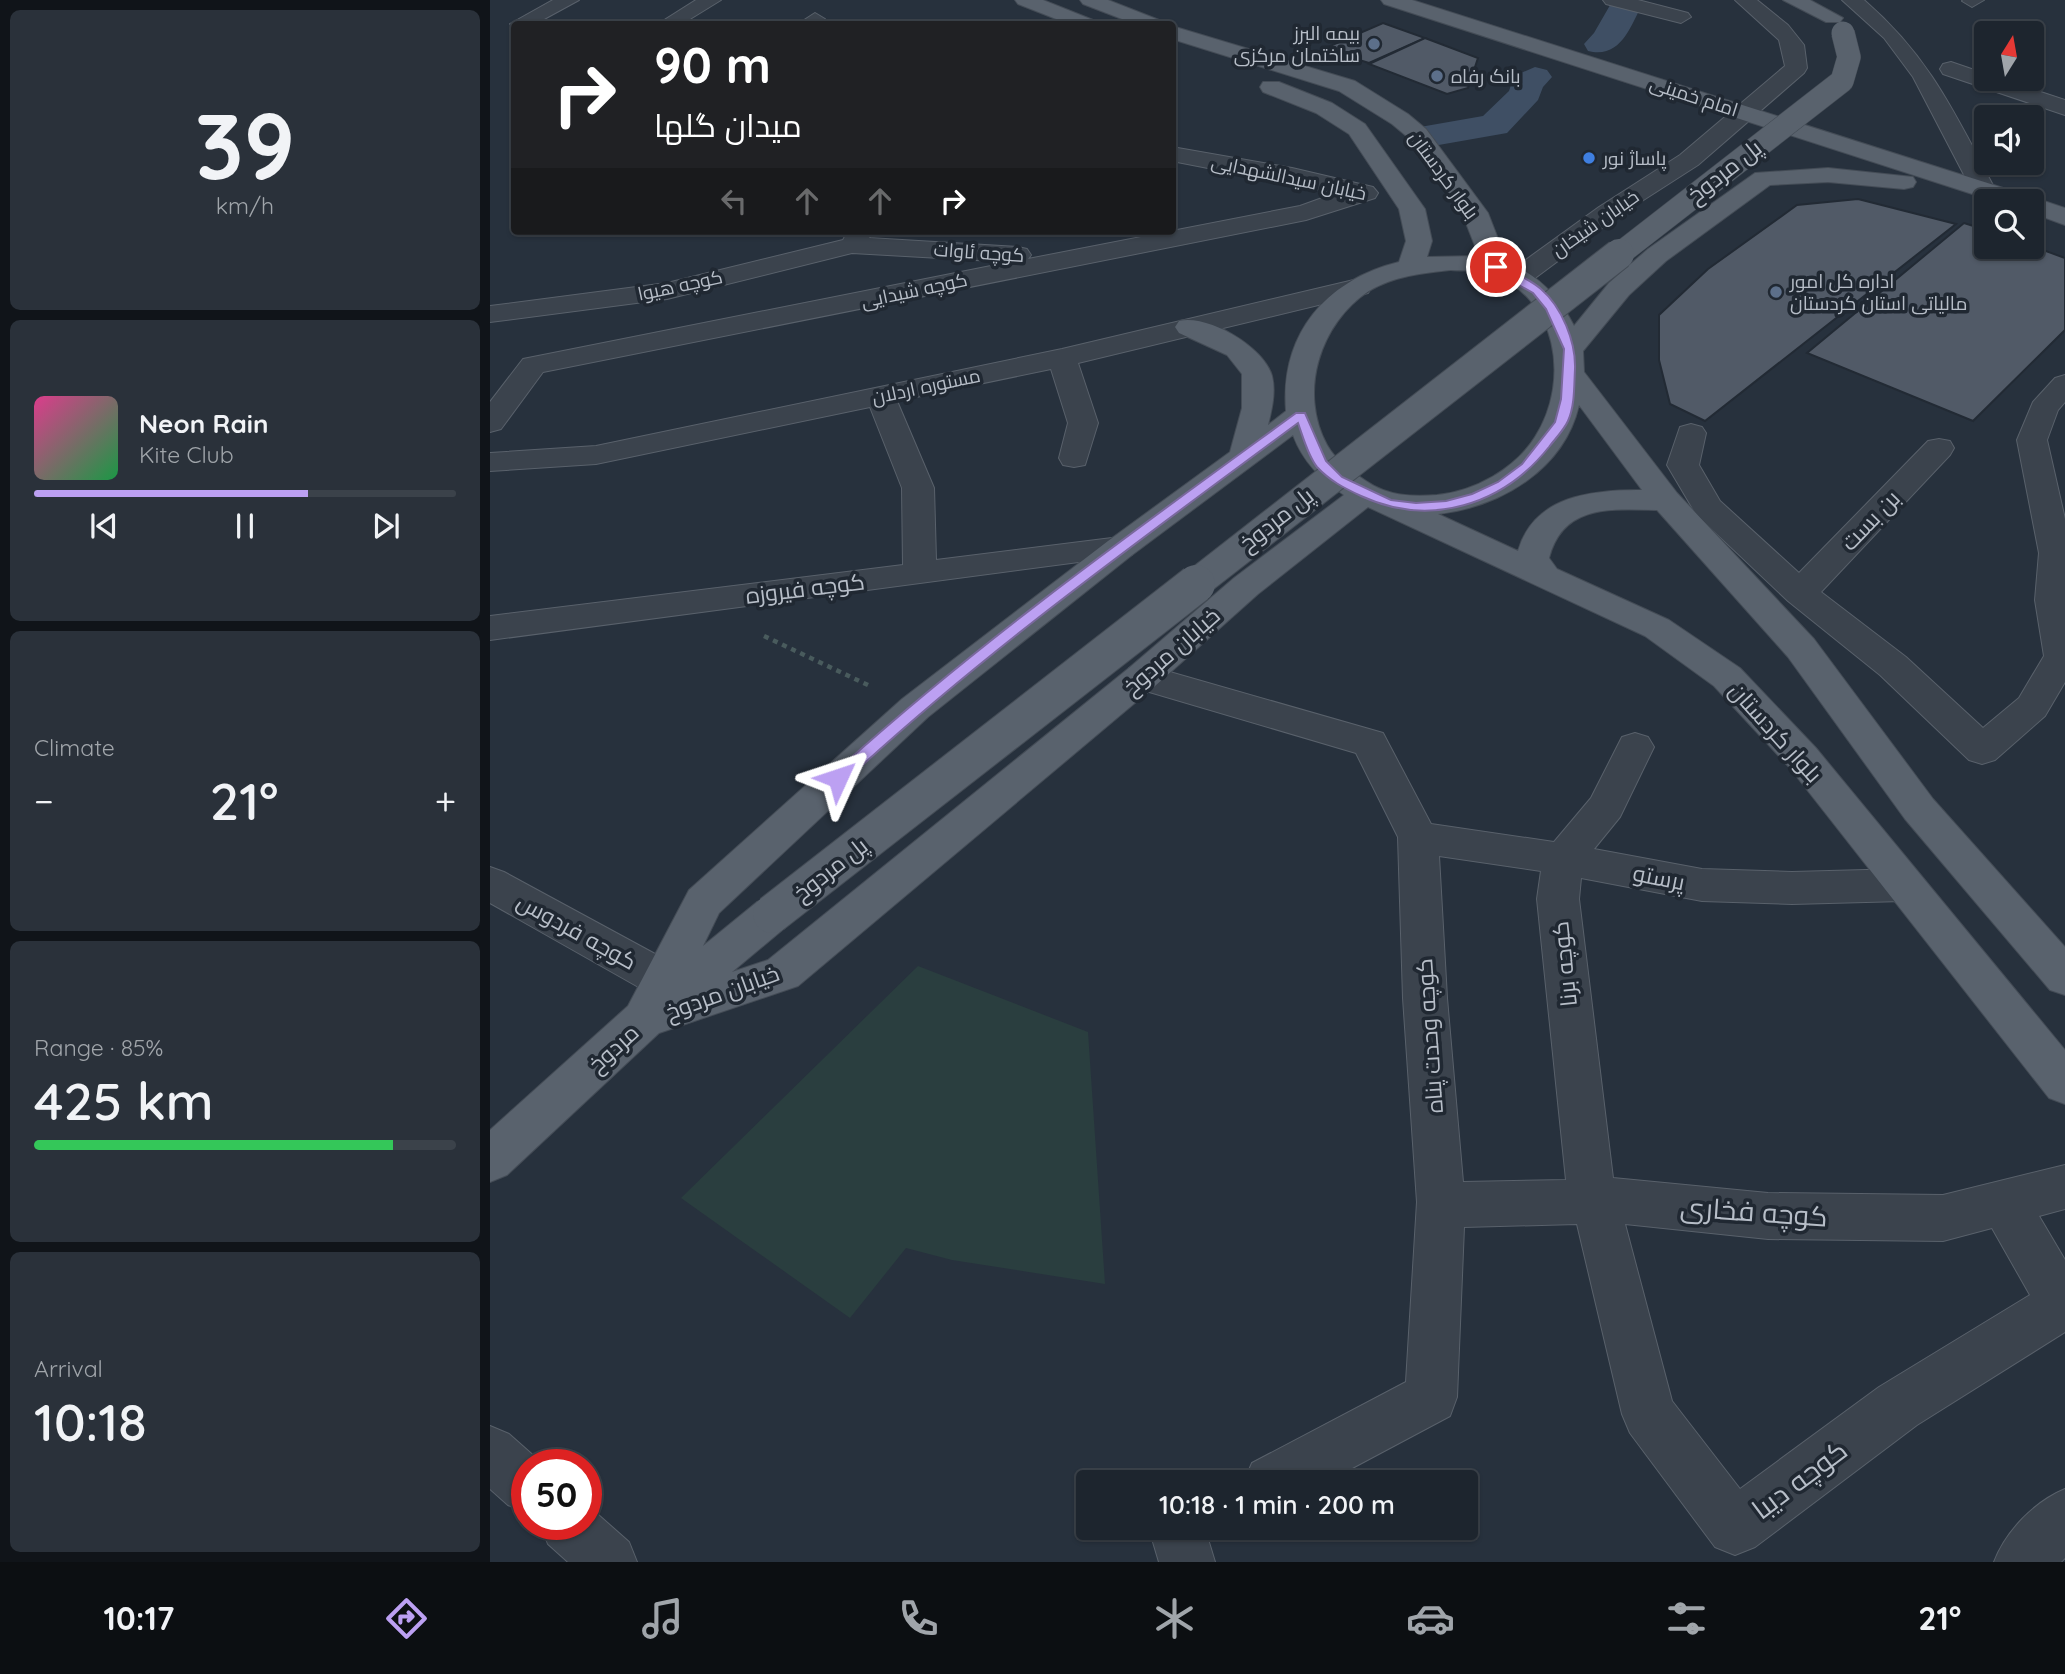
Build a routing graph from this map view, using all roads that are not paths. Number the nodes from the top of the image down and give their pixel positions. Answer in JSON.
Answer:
{"nodes":[{"id":1,"x":569,"y":0,"type":"edge"},
{"id":2,"x":711,"y":0,"type":"edge"},
{"id":3,"x":1025,"y":0,"type":"edge"},
{"id":4,"x":1090,"y":0,"type":"edge"},
{"id":5,"x":1613,"y":0,"type":"edge"},
{"id":6,"x":1745,"y":0,"type":"edge"},
{"id":7,"x":1793,"y":0,"type":"edge"},
{"id":8,"x":1852,"y":0,"type":"edge"},
{"id":9,"x":1400,"y":3,"type":"edge"},
{"id":10,"x":1681,"y":17,"type":"dead end"},
{"id":11,"x":1833,"y":17,"type":"edge"},
{"id":12,"x":518,"y":21,"type":"edge"},
{"id":13,"x":673,"y":21,"type":"edge"},
{"id":14,"x":1078,"y":21,"type":"edge"},
{"id":15,"x":1144,"y":21,"type":"edge"},
{"id":16,"x":1176,"y":33,"type":"edge"},
{"id":17,"x":1176,"y":56,"type":"edge"},
{"id":18,"x":1951,"y":69,"type":"dead end"},
{"id":19,"x":2065,"y":108,"type":"edge"},
{"id":20,"x":1740,"y":118,"type":"junction"},
{"id":21,"x":1176,"y":155,"type":"edge"},
{"id":22,"x":1904,"y":182,"type":"junction"},
{"id":23,"x":1980,"y":189,"type":"edge"},
{"id":24,"x":1364,"y":192,"type":"junction"},
{"id":25,"x":1974,"y":195,"type":"edge"},
{"id":26,"x":1974,"y":197,"type":"edge"},
{"id":27,"x":1406,"y":200,"type":"junction"},
{"id":28,"x":2044,"y":209,"type":"edge"},
{"id":29,"x":2065,"y":217,"type":"edge"},
{"id":30,"x":2044,"y":229,"type":"edge"},
{"id":31,"x":2065,"y":236,"type":"edge"},
{"id":32,"x":857,"y":238,"type":"edge"},
{"id":33,"x":1064,"y":258,"type":"junction"},
{"id":34,"x":1412,"y":267,"type":"junction"},
{"id":35,"x":1507,"y":272,"type":"junction"},
{"id":36,"x":1358,"y":287,"type":"junction"},
{"id":37,"x":490,"y":314,"type":"edge"},
{"id":38,"x":1189,"y":327,"type":"junction"},
{"id":39,"x":1062,"y":358,"type":"junction"},
{"id":40,"x":1570,"y":361,"type":"junction"},
{"id":41,"x":2065,"y":384,"type":"edge"},
{"id":42,"x":880,"y":396,"type":"junction"},
{"id":43,"x":1301,"y":415,"type":"junction"},
{"id":44,"x":490,"y":423,"type":"edge"},
{"id":45,"x":1691,"y":433,"type":"dead end"},
{"id":46,"x":2032,"y":440,"type":"junction"},
{"id":47,"x":1940,"y":448,"type":"dead end"},
{"id":48,"x":1244,"y":457,"type":"junction"},
{"id":49,"x":1074,"y":458,"type":"dead end"},
{"id":50,"x":2065,"y":460,"type":"edge"},
{"id":51,"x":490,"y":463,"type":"edge"},
{"id":52,"x":1377,"y":499,"type":"junction"},
{"id":53,"x":1666,"y":500,"type":"junction"},
{"id":54,"x":1120,"y":548,"type":"junction"},
{"id":55,"x":920,"y":573,"type":"junction"},
{"id":56,"x":1544,"y":573,"type":"junction"},
{"id":57,"x":1800,"y":593,"type":"junction"},
{"id":58,"x":497,"y":632,"type":"edge"},
{"id":59,"x":2063,"y":657,"type":"edge"},
{"id":60,"x":1142,"y":677,"type":"junction"},
{"id":61,"x":1636,"y":747,"type":"dead end"},
{"id":62,"x":1418,"y":837,"type":"junction"},
{"id":63,"x":1563,"y":859,"type":"junction"},
{"id":64,"x":490,"y":883,"type":"edge"},
{"id":65,"x":1903,"y":885,"type":"junction"},
{"id":66,"x":772,"y":914,"type":"joint"},
{"id":67,"x":2065,"y":977,"type":"edge"},
{"id":68,"x":664,"y":979,"type":"junction"},
{"id":69,"x":644,"y":1019,"type":"junction"},
{"id":70,"x":2065,"y":1084,"type":"edge"},
{"id":71,"x":490,"y":1160,"type":"edge"},
{"id":72,"x":2065,"y":1187,"type":"edge"},
{"id":73,"x":1595,"y":1201,"type":"junction"},
{"id":74,"x":1441,"y":1202,"type":"junction"},
{"id":75,"x":2004,"y":1203,"type":"junction"},
{"id":76,"x":2064,"y":1305,"type":"edge"},
{"id":77,"x":490,"y":1452,"type":"edge"},
{"id":78,"x":1294,"y":1470,"type":"edge"},
{"id":79,"x":511,"y":1471,"type":"edge"},
{"id":80,"x":2065,"y":1517,"type":"edge"},
{"id":81,"x":585,"y":1540,"type":"edge"},
{"id":82,"x":1180,"y":1540,"type":"edge"},
{"id":83,"x":609,"y":1562,"type":"edge"},
{"id":84,"x":1187,"y":1562,"type":"edge"},
{"id":85,"x":2022,"y":1562,"type":"edge"}],
"edges":[{"from":1,"to":12,"type":"street"},
{"from":2,"to":13,"type":"street"},
{"from":3,"to":14,"type":"main road"},
{"from":4,"to":15,"type":"main road"},
{"from":5,"to":10,"type":"street"},
{"from":6,"to":20,"type":"street","name":"خیابان شیخان"},
{"from":7,"to":11,"type":"main road"},
{"from":8,"to":23,"type":"street"},
{"from":9,"to":20,"type":"main road","name":"امام خمینی"},
{"from":11,"to":66,"type":"main road","name":"پل مردوخ","bridge":true},
{"from":16,"to":35,"type":"main road","name":"بلوار کردستان"},
{"from":17,"to":27,"type":"main road","name":"بلوار کردستان"},
{"from":18,"to":19,"type":"street"},
{"from":20,"to":22,"type":"main road","name":"امام خمینی"},
{"from":20,"to":25,"type":"main road","name":"امام خمینی"},
{"from":20,"to":35,"type":"street","name":"خیابان شیخان"},
{"from":21,"to":24,"type":"street","name":"خیابان سیدالشهدایی"},
{"from":22,"to":26,"type":"main road","name":"امام خمینی"},
{"from":22,"to":40,"type":"main road"},
{"from":24,"to":27,"type":"street","name":"خیابان سیدالشهدایی"},
{"from":24,"to":33,"type":"street","name":"کوچه شیدایی"},
{"from":27,"to":34,"type":"main road","name":"بلوار کردستان"},
{"from":28,"to":29,"type":"main road"},
{"from":30,"to":31,"type":"main road"},
{"from":32,"to":33,"type":"street","name":"کوچه ئاوات"},
{"from":32,"to":37,"type":"street","name":"کوچه هیوا"},
{"from":33,"to":44,"type":"street","name":"کوچه شیدایی"},
{"from":34,"to":35,"type":"main road"},
{"from":34,"to":36,"type":"main road"},
{"from":35,"to":40,"type":"main road"},
{"from":36,"to":38,"type":"street","name":"مستوره اردلان"},
{"from":36,"to":43,"type":"main road","name":"بلوار کردستان"},
{"from":38,"to":39,"type":"street","name":"مستوره اردلان"},
{"from":38,"to":48,"type":"main road"},
{"from":39,"to":42,"type":"street","name":"مستوره اردلان"},
{"from":39,"to":49,"type":"street"},
{"from":40,"to":52,"type":"main road"},
{"from":40,"to":53,"type":"main road"},
{"from":41,"to":46,"type":"street"},
{"from":42,"to":51,"type":"street","name":"مستوره اردلان"},
{"from":42,"to":55,"type":"street"},
{"from":43,"to":48,"type":"main road","name":"خیابان مردوخ"},
{"from":43,"to":52,"type":"main road","name":"بلوار کردستان"},
{"from":45,"to":57,"type":"street"},
{"from":46,"to":50,"type":"street"},
{"from":46,"to":59,"type":"street"},
{"from":47,"to":57,"type":"street","name":"بن بست"},
{"from":48,"to":54,"type":"main road","name":"خیابان مردوخ"},
{"from":52,"to":56,"type":"main road","name":"بلوار کردستان"},
{"from":52,"to":60,"type":"main road","name":"خیابان مردوخ"},
{"from":53,"to":56,"type":"main road"},
{"from":53,"to":67,"type":"main road"},
{"from":54,"to":55,"type":"street","name":"کوچه فیروزه"},
{"from":54,"to":68,"type":"main road","name":"خیابان مردوخ"},
{"from":55,"to":58,"type":"street","name":"کوچه فیروزه"},
{"from":56,"to":65,"type":"main road","name":"بلوار کردستان"},
{"from":57,"to":59,"type":"street"},
{"from":60,"to":62,"type":"street","name":"کوچه وحدت پناه"},
{"from":60,"to":69,"type":"main road","name":"خیابان مردوخ"},
{"from":61,"to":63,"type":"street"},
{"from":62,"to":63,"type":"street","name":"پرستو"},
{"from":62,"to":74,"type":"street","name":"کوچه وحدت پناه"},
{"from":63,"to":65,"type":"street","name":"پرستو"},
{"from":63,"to":73,"type":"street","name":"کوچه برنا"},
{"from":64,"to":68,"type":"street","name":"کوچه فردوس"},
{"from":65,"to":70,"type":"main road","name":"بلوار کردستان"},
{"from":66,"to":69,"type":"main road","name":"مردوخ"},
{"from":68,"to":69,"type":"main road","name":"خیابان مردوخ"},
{"from":69,"to":71,"type":"main road","name":"مردوخ"},
{"from":72,"to":75,"type":"street","name":"کوچه فخاری"},
{"from":73,"to":74,"type":"street","name":"کوچه فخاری"},
{"from":73,"to":75,"type":"street","name":"کوچه فخاری"},
{"from":73,"to":76,"type":"street","name":"کوچه دیبا"},
{"from":74,"to":78,"type":"street","name":"کوچه وحدت پناه"},
{"from":75,"to":76,"type":"street"},
{"from":77,"to":79,"type":"street"},
{"from":80,"to":85,"type":"street"},
{"from":81,"to":83,"type":"street"},
{"from":82,"to":84,"type":"street"}]}
